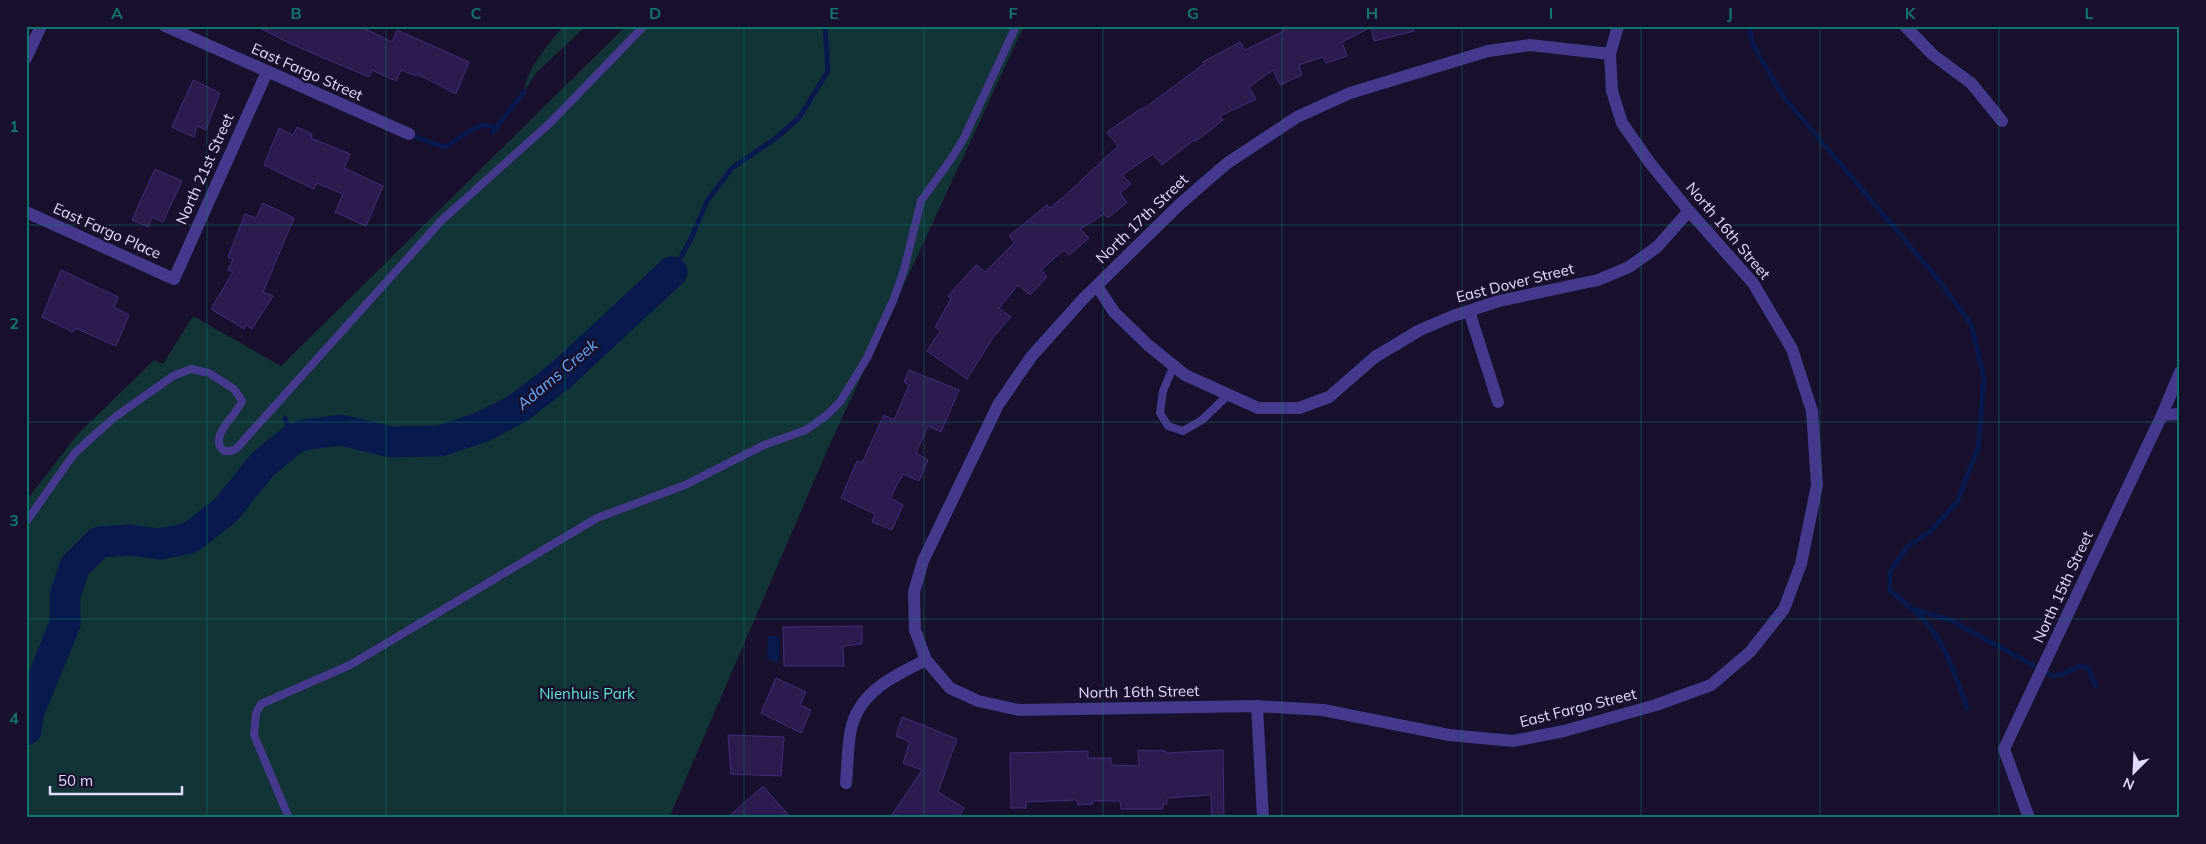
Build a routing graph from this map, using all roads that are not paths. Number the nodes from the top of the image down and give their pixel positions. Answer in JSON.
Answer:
{"nodes":[{"id":1,"x":40,"y":26,"type":"edge"},
{"id":2,"x":165,"y":26,"type":"edge"},
{"id":3,"x":644,"y":26,"type":"edge"},
{"id":4,"x":1016,"y":26,"type":"edge"},
{"id":5,"x":1618,"y":26,"type":"edge"},
{"id":6,"x":1905,"y":26,"type":"edge"},
{"id":7,"x":1610,"y":54,"type":"junction"},
{"id":8,"x":26,"y":58,"type":"edge"},
{"id":9,"x":267,"y":72,"type":"junction"},
{"id":10,"x":2002,"y":121,"type":"dead end"},
{"id":11,"x":409,"y":134,"type":"dead end"},
{"id":12,"x":1689,"y":211,"type":"junction"},
{"id":13,"x":26,"y":212,"type":"edge"},
{"id":14,"x":174,"y":279,"type":"joint"},
{"id":15,"x":1097,"y":286,"type":"junction"},
{"id":16,"x":1469,"y":310,"type":"junction"},
{"id":17,"x":1174,"y":366,"type":"junction"},
{"id":18,"x":2180,"y":372,"type":"edge"},
{"id":19,"x":1228,"y":395,"type":"junction"},
{"id":20,"x":1498,"y":402,"type":"dead end"},
{"id":21,"x":2180,"y":414,"type":"edge"},
{"id":22,"x":2162,"y":416,"type":"junction"},
{"id":23,"x":26,"y":522,"type":"edge"},
{"id":24,"x":1784,"y":609,"type":"joint"},
{"id":25,"x":926,"y":660,"type":"junction"},
{"id":26,"x":1257,"y":706,"type":"junction"},
{"id":27,"x":846,"y":783,"type":"dead end"},
{"id":28,"x":289,"y":818,"type":"edge"},
{"id":29,"x":1263,"y":818,"type":"edge"},
{"id":30,"x":2029,"y":818,"type":"edge"}],
"edges":[{"from":1,"to":8,"type":"street"},
{"from":2,"to":9,"type":"street","name":"East Fargo Street"},
{"from":3,"to":23,"type":"lane"},
{"from":4,"to":28,"type":"lane"},
{"from":5,"to":7,"type":"street","name":"North 16th Street"},
{"from":6,"to":10,"type":"street"},
{"from":7,"to":12,"type":"street","name":"North 16th Street"},
{"from":7,"to":15,"type":"street","name":"North 17th Street"},
{"from":9,"to":11,"type":"street","name":"East Fargo Street"},
{"from":9,"to":14,"type":"street","name":"North 21st Street"},
{"from":12,"to":16,"type":"street","name":"East Dover Street"},
{"from":12,"to":24,"type":"street","name":"North 16th Street"},
{"from":13,"to":14,"type":"street","name":"East Fargo Place"},
{"from":15,"to":17,"type":"street","name":"East Dover Street"},
{"from":15,"to":25,"type":"street","name":"North 17th Street"},
{"from":16,"to":19,"type":"street","name":"East Dover Street"},
{"from":16,"to":20,"type":"street"},
{"from":17,"to":19,"type":"street","name":"East Dover Street"},
{"from":17,"to":19,"type":"lane"},
{"from":18,"to":22,"type":"street","name":"North 15th Street"},
{"from":21,"to":22,"type":"street"},
{"from":22,"to":30,"type":"street","name":"North 15th Street"},
{"from":24,"to":26,"type":"street","name":"East Fargo Street"},
{"from":25,"to":26,"type":"street","name":"North 16th Street"},
{"from":25,"to":27,"type":"street"},
{"from":26,"to":29,"type":"street"}]}
